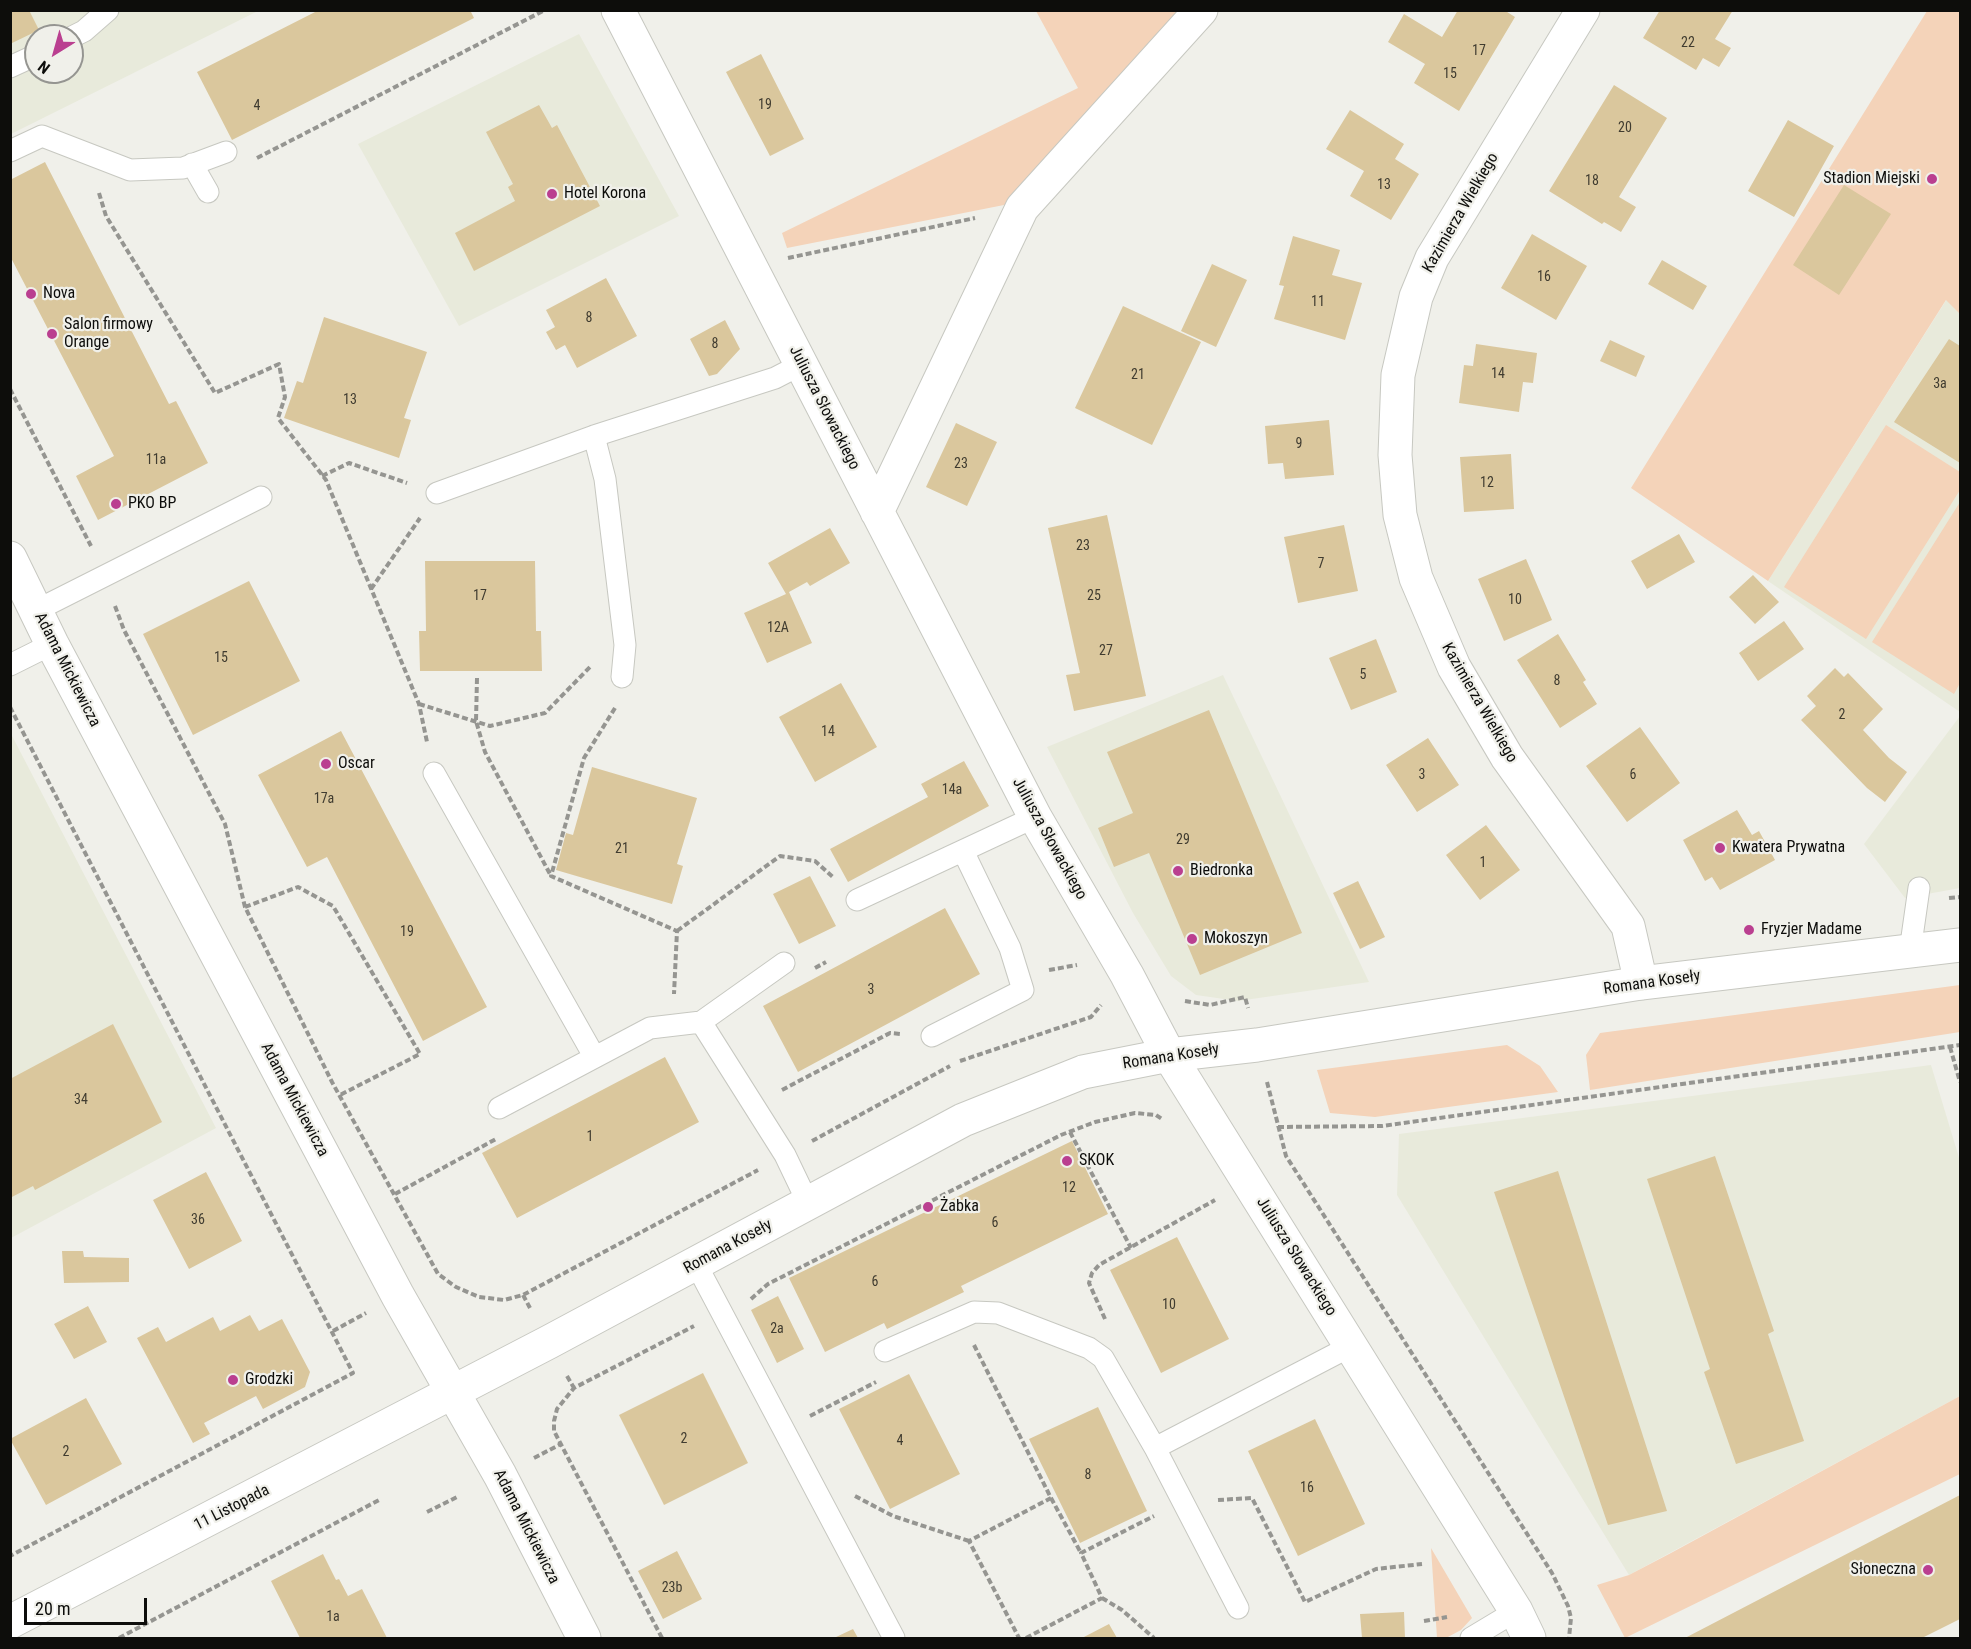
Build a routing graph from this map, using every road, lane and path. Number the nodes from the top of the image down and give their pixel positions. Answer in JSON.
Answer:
{"nodes":[{"id":1,"x":108,"y":10,"type":"edge"},
{"id":2,"x":545,"y":10,"type":"edge"},
{"id":3,"x":618,"y":10,"type":"edge"},
{"id":4,"x":1201,"y":10,"type":"edge"},
{"id":5,"x":1584,"y":10,"type":"edge"},
{"id":6,"x":84,"y":31,"type":"edge"},
{"id":7,"x":24,"y":61,"type":"edge"},
{"id":8,"x":10,"y":67,"type":"edge"},
{"id":9,"x":10,"y":151,"type":"edge"},
{"id":10,"x":86,"y":152,"type":"junction"},
{"id":11,"x":225,"y":152,"type":"joint"},
{"id":12,"x":192,"y":164,"type":"junction"},
{"id":13,"x":208,"y":192,"type":"dead end"},
{"id":14,"x":1022,"y":208,"type":"junction"},
{"id":15,"x":784,"y":258,"type":"dead end"},
{"id":16,"x":802,"y":364,"type":"junction"},
{"id":17,"x":10,"y":389,"type":"edge"},
{"id":18,"x":594,"y":436,"type":"junction"},
{"id":19,"x":322,"y":476,"type":"junction"},
{"id":20,"x":437,"y":493,"type":"junction"},
{"id":21,"x":261,"y":497,"type":"dead end"},
{"id":22,"x":877,"y":513,"type":"junction"},
{"id":23,"x":10,"y":558,"type":"edge"},
{"id":24,"x":104,"y":577,"type":"junction"},
{"id":25,"x":371,"y":590,"type":"junction"},
{"id":26,"x":37,"y":610,"type":"junction"},
{"id":27,"x":52,"y":644,"type":"junction"},
{"id":28,"x":625,"y":645,"type":"junction"},
{"id":29,"x":10,"y":665,"type":"edge"},
{"id":30,"x":622,"y":677,"type":"joint"},
{"id":31,"x":477,"y":678,"type":"dead end"},
{"id":32,"x":419,"y":704,"type":"junction"},
{"id":33,"x":10,"y":707,"type":"edge"},
{"id":34,"x":476,"y":721,"type":"junction"},
{"id":35,"x":434,"y":773,"type":"joint"},
{"id":36,"x":1035,"y":817,"type":"junction"},
{"id":37,"x":963,"y":851,"type":"junction"},
{"id":38,"x":551,"y":876,"type":"junction"},
{"id":39,"x":1919,"y":888,"type":"dead end"},
{"id":40,"x":857,"y":900,"type":"joint"},
{"id":41,"x":245,"y":907,"type":"junction"},
{"id":42,"x":677,"y":931,"type":"junction"},
{"id":43,"x":1960,"y":945,"type":"edge"},
{"id":44,"x":1910,"y":951,"type":"junction"},
{"id":45,"x":826,"y":962,"type":"dead end"},
{"id":46,"x":784,"y":963,"type":"dead end"},
{"id":47,"x":1089,"y":963,"type":"dead end"},
{"id":48,"x":807,"y":973,"type":"dead end"},
{"id":49,"x":1019,"y":976,"type":"junction"},
{"id":50,"x":1641,"y":983,"type":"junction"},
{"id":51,"x":1245,"y":997,"type":"dead end"},
{"id":52,"x":1102,"y":998,"type":"dead end"},
{"id":53,"x":1179,"y":998,"type":"dead end"},
{"id":54,"x":701,"y":1022,"type":"junction"},
{"id":55,"x":673,"y":1024,"type":"junction"},
{"id":56,"x":932,"y":1036,"type":"joint"},
{"id":57,"x":1960,"y":1045,"type":"edge"},
{"id":58,"x":1950,"y":1047,"type":"junction"},
{"id":59,"x":1168,"y":1055,"type":"junction"},
{"id":60,"x":594,"y":1056,"type":"junction"},
{"id":61,"x":1264,"y":1073,"type":"dead end"},
{"id":62,"x":1960,"y":1082,"type":"edge"},
{"id":63,"x":340,"y":1095,"type":"junction"},
{"id":64,"x":773,"y":1095,"type":"dead end"},
{"id":65,"x":499,"y":1108,"type":"dead end"},
{"id":66,"x":1278,"y":1127,"type":"junction"},
{"id":67,"x":1070,"y":1132,"type":"dead end"},
{"id":68,"x":505,"y":1134,"type":"dead end"},
{"id":69,"x":785,"y":1155,"type":"junction"},
{"id":70,"x":394,"y":1194,"type":"junction"},
{"id":71,"x":1218,"y":1198,"type":"dead end"},
{"id":72,"x":808,"y":1203,"type":"junction"},
{"id":73,"x":1131,"y":1248,"type":"junction"},
{"id":74,"x":696,"y":1264,"type":"junction"},
{"id":75,"x":523,"y":1295,"type":"junction"},
{"id":76,"x":367,"y":1312,"type":"dead end"},
{"id":77,"x":720,"y":1313,"type":"junction"},
{"id":78,"x":534,"y":1314,"type":"dead end"},
{"id":79,"x":960,"y":1318,"type":"junction"},
{"id":80,"x":1108,"y":1326,"type":"dead end"},
{"id":81,"x":333,"y":1331,"type":"junction"},
{"id":82,"x":1351,"y":1346,"type":"junction"},
{"id":83,"x":885,"y":1351,"type":"dead end"},
{"id":84,"x":453,"y":1393,"type":"junction"},
{"id":85,"x":561,"y":1444,"type":"junction"},
{"id":86,"x":1155,"y":1448,"type":"junction"},
{"id":87,"x":533,"y":1458,"type":"dead end"},
{"id":88,"x":459,"y":1496,"type":"dead end"},
{"id":89,"x":1051,"y":1498,"type":"junction"},
{"id":90,"x":379,"y":1500,"type":"dead end"},
{"id":91,"x":1182,"y":1502,"type":"junction"},
{"id":92,"x":427,"y":1512,"type":"dead end"},
{"id":93,"x":1081,"y":1553,"type":"junction"},
{"id":94,"x":10,"y":1556,"type":"edge"},
{"id":95,"x":1422,"y":1564,"type":"dead end"},
{"id":96,"x":1102,"y":1598,"type":"junction"},
{"id":97,"x":1238,"y":1608,"type":"dead end"},
{"id":98,"x":10,"y":1623,"type":"edge"},
{"id":99,"x":1523,"y":1625,"type":"edge"},
{"id":100,"x":119,"y":1638,"type":"edge"},
{"id":101,"x":584,"y":1638,"type":"edge"},
{"id":102,"x":662,"y":1638,"type":"edge"},
{"id":103,"x":894,"y":1638,"type":"edge"},
{"id":104,"x":1019,"y":1638,"type":"edge"},
{"id":105,"x":1026,"y":1638,"type":"edge"},
{"id":106,"x":1154,"y":1638,"type":"edge"},
{"id":107,"x":1471,"y":1638,"type":"edge"},
{"id":108,"x":1569,"y":1638,"type":"edge"}],
"edges":[{"from":1,"to":6,"type":"lane"},
{"from":2,"to":11,"type":"path"},
{"from":3,"to":16,"type":"street","name":"Juliusza Słowackiego"},
{"from":4,"to":14,"type":"street"},
{"from":5,"to":50,"type":"street","name":"Kazimierza Wielkiego"},
{"from":7,"to":8,"type":"lane"},
{"from":9,"to":10,"type":"lane"},
{"from":10,"to":12,"type":"lane"},
{"from":10,"to":19,"type":"path"},
{"from":11,"to":12,"type":"lane"},
{"from":12,"to":13,"type":"lane"},
{"from":14,"to":15,"type":"path"},
{"from":14,"to":22,"type":"street"},
{"from":16,"to":18,"type":"lane"},
{"from":16,"to":22,"type":"street","name":"Juliusza Słowackiego"},
{"from":17,"to":24,"type":"path"},
{"from":18,"to":20,"type":"lane"},
{"from":18,"to":28,"type":"lane"},
{"from":19,"to":20,"type":"path"},
{"from":19,"to":25,"type":"path"},
{"from":20,"to":25,"type":"path"},
{"from":21,"to":24,"type":"lane"},
{"from":22,"to":36,"type":"street","name":"Juliusza Słowackiego"},
{"from":23,"to":26,"type":"street","name":"Adama Mickiewicza"},
{"from":24,"to":26,"type":"lane"},
{"from":24,"to":41,"type":"path"},
{"from":25,"to":32,"type":"path"},
{"from":26,"to":27,"type":"street","name":"Adama Mickiewicza"},
{"from":27,"to":29,"type":"lane"},
{"from":27,"to":84,"type":"street","name":"Adama Mickiewicza"},
{"from":28,"to":30,"type":"lane"},
{"from":28,"to":34,"type":"path"},
{"from":30,"to":38,"type":"path"},
{"from":31,"to":34,"type":"path"},
{"from":32,"to":34,"type":"path"},
{"from":32,"to":35,"type":"path"},
{"from":33,"to":81,"type":"path"},
{"from":34,"to":38,"type":"path"},
{"from":35,"to":60,"type":"lane"},
{"from":36,"to":37,"type":"lane"},
{"from":36,"to":59,"type":"street","name":"Juliusza Słowackiego"},
{"from":37,"to":40,"type":"lane"},
{"from":37,"to":49,"type":"lane"},
{"from":38,"to":42,"type":"path"},
{"from":39,"to":44,"type":"lane"},
{"from":40,"to":42,"type":"path"},
{"from":41,"to":63,"type":"path"},
{"from":41,"to":63,"type":"path"},
{"from":42,"to":55,"type":"path"},
{"from":43,"to":44,"type":"street","name":"Romana Koseły"},
{"from":44,"to":50,"type":"street","name":"Romana Koseły"},
{"from":45,"to":48,"type":"path"},
{"from":46,"to":54,"type":"lane"},
{"from":47,"to":49,"type":"path"},
{"from":49,"to":56,"type":"lane"},
{"from":50,"to":59,"type":"street","name":"Romana Koseły"},
{"from":51,"to":53,"type":"path"},
{"from":52,"to":69,"type":"path"},
{"from":54,"to":55,"type":"lane"},
{"from":54,"to":69,"type":"lane"},
{"from":55,"to":60,"type":"lane"},
{"from":56,"to":64,"type":"path"},
{"from":57,"to":58,"type":"path"},
{"from":58,"to":62,"type":"path"},
{"from":58,"to":66,"type":"path"},
{"from":59,"to":72,"type":"street","name":"Romana Koseły"},
{"from":59,"to":82,"type":"street","name":"Juliusza Słowackiego"},
{"from":60,"to":65,"type":"lane"},
{"from":61,"to":66,"type":"path"},
{"from":63,"to":70,"type":"path"},
{"from":66,"to":108,"type":"path"},
{"from":67,"to":73,"type":"path"},
{"from":68,"to":70,"type":"path"},
{"from":69,"to":72,"type":"lane"},
{"from":69,"to":75,"type":"path"},
{"from":70,"to":75,"type":"path"},
{"from":71,"to":73,"type":"path"},
{"from":72,"to":74,"type":"street","name":"Romana Koseły"},
{"from":73,"to":80,"type":"path"},
{"from":74,"to":77,"type":"lane"},
{"from":74,"to":84,"type":"street","name":"Romana Koseły"},
{"from":75,"to":78,"type":"path"},
{"from":76,"to":81,"type":"path"},
{"from":77,"to":85,"type":"path"},
{"from":77,"to":103,"type":"lane"},
{"from":79,"to":83,"type":"lane"},
{"from":79,"to":86,"type":"lane"},
{"from":79,"to":89,"type":"path"},
{"from":81,"to":94,"type":"path"},
{"from":82,"to":86,"type":"lane"},
{"from":82,"to":99,"type":"street","name":"Juliusza Słowackiego"},
{"from":84,"to":98,"type":"street","name":"11 Listopada"},
{"from":84,"to":101,"type":"street","name":"Adama Mickiewicza"},
{"from":85,"to":87,"type":"path"},
{"from":85,"to":102,"type":"path"},
{"from":86,"to":91,"type":"lane"},
{"from":88,"to":92,"type":"path"},
{"from":89,"to":93,"type":"path"},
{"from":89,"to":104,"type":"path"},
{"from":90,"to":100,"type":"path"},
{"from":91,"to":93,"type":"path"},
{"from":91,"to":95,"type":"path"},
{"from":91,"to":97,"type":"lane"},
{"from":93,"to":96,"type":"path"},
{"from":96,"to":105,"type":"path"},
{"from":96,"to":106,"type":"path"},
{"from":99,"to":107,"type":"lane"}]}
